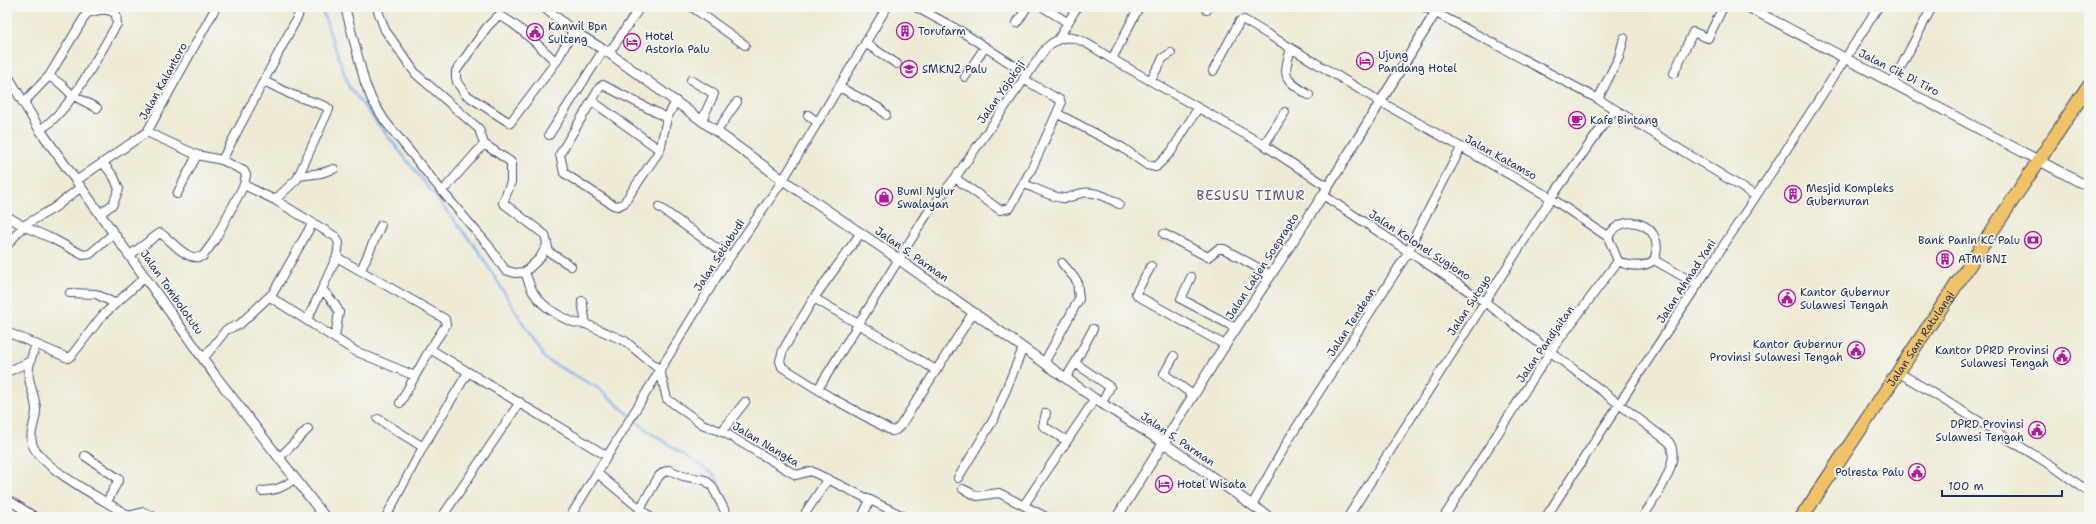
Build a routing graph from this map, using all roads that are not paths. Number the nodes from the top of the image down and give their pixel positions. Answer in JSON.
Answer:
{"nodes":[{"id":1,"x":216,"y":7,"type":"edge"},
{"id":2,"x":299,"y":7,"type":"edge"},
{"id":3,"x":345,"y":7,"type":"edge"},
{"id":4,"x":379,"y":7,"type":"edge"},
{"id":5,"x":544,"y":7,"type":"edge"},
{"id":6,"x":640,"y":7,"type":"edge"},
{"id":7,"x":692,"y":7,"type":"edge"},
{"id":8,"x":887,"y":7,"type":"edge"},
{"id":9,"x":916,"y":7,"type":"edge"},
{"id":10,"x":1027,"y":7,"type":"edge"},
{"id":11,"x":1043,"y":7,"type":"edge"},
{"id":12,"x":1077,"y":7,"type":"edge"},
{"id":13,"x":1139,"y":7,"type":"edge"},
{"id":14,"x":1425,"y":7,"type":"edge"},
{"id":15,"x":1722,"y":7,"type":"edge"},
{"id":16,"x":1748,"y":7,"type":"edge"},
{"id":17,"x":1878,"y":7,"type":"edge"},
{"id":18,"x":1932,"y":7,"type":"edge"},
{"id":19,"x":89,"y":10,"type":"edge"},
{"id":20,"x":1438,"y":10,"type":"edge"},
{"id":21,"x":1067,"y":22,"type":"junction"},
{"id":22,"x":1017,"y":23,"type":"dead end"},
{"id":23,"x":573,"y":32,"type":"junction"},
{"id":24,"x":1059,"y":38,"type":"junction"},
{"id":25,"x":1624,"y":38,"type":"dead end"},
{"id":26,"x":866,"y":44,"type":"junction"},
{"id":27,"x":744,"y":45,"type":"dead end"},
{"id":28,"x":985,"y":47,"type":"junction"},
{"id":29,"x":1290,"y":48,"type":"junction"},
{"id":30,"x":607,"y":51,"type":"junction"},
{"id":31,"x":1171,"y":53,"type":"dead end"},
{"id":32,"x":1846,"y":58,"type":"junction"},
{"id":33,"x":1112,"y":59,"type":"junction"},
{"id":34,"x":556,"y":62,"type":"junction"},
{"id":35,"x":897,"y":64,"type":"dead end"},
{"id":36,"x":1213,"y":71,"type":"dead end"},
{"id":37,"x":1674,"y":73,"type":"dead end"},
{"id":38,"x":7,"y":75,"type":"edge"},
{"id":39,"x":50,"y":76,"type":"junction"},
{"id":40,"x":965,"y":77,"type":"dead end"},
{"id":41,"x":1025,"y":77,"type":"junction"},
{"id":42,"x":691,"y":80,"type":"dead end"},
{"id":43,"x":264,"y":81,"type":"junction"},
{"id":44,"x":1150,"y":81,"type":"junction"},
{"id":45,"x":1893,"y":82,"type":"junction"},
{"id":46,"x":2089,"y":85,"type":"edge"},
{"id":47,"x":839,"y":87,"type":"junction"},
{"id":48,"x":72,"y":95,"type":"junction"},
{"id":49,"x":1309,"y":95,"type":"dead end"},
{"id":50,"x":1598,"y":100,"type":"junction"},
{"id":51,"x":592,"y":101,"type":"junction"},
{"id":52,"x":676,"y":101,"type":"junction"},
{"id":53,"x":737,"y":102,"type":"dead end"},
{"id":54,"x":1380,"y":102,"type":"junction"},
{"id":55,"x":22,"y":103,"type":"junction"},
{"id":56,"x":97,"y":108,"type":"dead end"},
{"id":57,"x":1198,"y":108,"type":"junction"},
{"id":58,"x":1614,"y":110,"type":"junction"},
{"id":59,"x":1285,"y":112,"type":"dead end"},
{"id":60,"x":1058,"y":114,"type":"junction"},
{"id":61,"x":808,"y":115,"type":"dead end"},
{"id":62,"x":886,"y":115,"type":"dead end"},
{"id":63,"x":667,"y":118,"type":"junction"},
{"id":64,"x":702,"y":120,"type":"junction"},
{"id":65,"x":817,"y":122,"type":"junction"},
{"id":66,"x":40,"y":130,"type":"junction"},
{"id":67,"x":717,"y":131,"type":"junction"},
{"id":68,"x":147,"y":132,"type":"junction"},
{"id":69,"x":549,"y":135,"type":"dead end"},
{"id":70,"x":484,"y":144,"type":"junction"},
{"id":71,"x":1264,"y":145,"type":"junction"},
{"id":72,"x":1461,"y":148,"type":"junction"},
{"id":73,"x":660,"y":150,"type":"junction"},
{"id":74,"x":197,"y":155,"type":"junction"},
{"id":75,"x":222,"y":160,"type":"junction"},
{"id":76,"x":2039,"y":161,"type":"junction"},
{"id":77,"x":103,"y":162,"type":"junction"},
{"id":78,"x":334,"y":169,"type":"dead end"},
{"id":79,"x":299,"y":176,"type":"junction"},
{"id":80,"x":955,"y":178,"type":"junction"},
{"id":81,"x":783,"y":180,"type":"junction"},
{"id":82,"x":79,"y":184,"type":"junction"},
{"id":83,"x":1024,"y":184,"type":"junction"},
{"id":84,"x":244,"y":185,"type":"junction"},
{"id":85,"x":447,"y":186,"type":"dead end"},
{"id":86,"x":1328,"y":187,"type":"junction"},
{"id":87,"x":2089,"y":187,"type":"edge"},
{"id":88,"x":177,"y":194,"type":"dead end"},
{"id":89,"x":1323,"y":195,"type":"junction"},
{"id":90,"x":1756,"y":196,"type":"junction"},
{"id":91,"x":1551,"y":198,"type":"junction"},
{"id":92,"x":275,"y":200,"type":"junction"},
{"id":93,"x":1119,"y":204,"type":"dead end"},
{"id":94,"x":659,"y":207,"type":"dead end"},
{"id":95,"x":100,"y":214,"type":"junction"},
{"id":96,"x":7,"y":216,"type":"edge"},
{"id":97,"x":312,"y":224,"type":"junction"},
{"id":98,"x":381,"y":225,"type":"dead end"},
{"id":99,"x":23,"y":226,"type":"junction"},
{"id":100,"x":114,"y":233,"type":"junction"},
{"id":101,"x":860,"y":234,"type":"junction"},
{"id":102,"x":1164,"y":234,"type":"dead end"},
{"id":103,"x":1608,"y":237,"type":"junction"},
{"id":104,"x":547,"y":245,"type":"junction"},
{"id":105,"x":7,"y":246,"type":"edge"},
{"id":106,"x":1409,"y":251,"type":"junction"},
{"id":107,"x":130,"y":255,"type":"junction"},
{"id":108,"x":337,"y":256,"type":"junction"},
{"id":109,"x":729,"y":257,"type":"junction"},
{"id":110,"x":898,"y":259,"type":"junction"},
{"id":111,"x":1654,"y":260,"type":"junction"},
{"id":112,"x":1618,"y":261,"type":"junction"},
{"id":113,"x":1062,"y":263,"type":"dead end"},
{"id":114,"x":570,"y":266,"type":"dead end"},
{"id":115,"x":1152,"y":266,"type":"dead end"},
{"id":116,"x":361,"y":270,"type":"junction"},
{"id":117,"x":524,"y":272,"type":"junction"},
{"id":118,"x":1271,"y":275,"type":"junction"},
{"id":119,"x":145,"y":277,"type":"junction"},
{"id":120,"x":1191,"y":277,"type":"dead end"},
{"id":121,"x":1698,"y":285,"type":"junction"},
{"id":122,"x":322,"y":289,"type":"junction"},
{"id":123,"x":70,"y":293,"type":"dead end"},
{"id":124,"x":270,"y":297,"type":"junction"},
{"id":125,"x":814,"y":298,"type":"junction"},
{"id":126,"x":1485,"y":302,"type":"junction"},
{"id":127,"x":114,"y":303,"type":"junction"},
{"id":128,"x":582,"y":304,"type":"dead end"},
{"id":129,"x":973,"y":312,"type":"junction"},
{"id":130,"x":307,"y":320,"type":"junction"},
{"id":131,"x":586,"y":324,"type":"junction"},
{"id":132,"x":858,"y":324,"type":"junction"},
{"id":133,"x":1236,"y":328,"type":"junction"},
{"id":134,"x":1093,"y":329,"type":"dead end"},
{"id":135,"x":7,"y":332,"type":"edge"},
{"id":136,"x":335,"y":337,"type":"junction"},
{"id":137,"x":36,"y":345,"type":"junction"},
{"id":138,"x":1225,"y":345,"type":"junction"},
{"id":139,"x":1023,"y":348,"type":"junction"},
{"id":140,"x":430,"y":349,"type":"junction"},
{"id":141,"x":1550,"y":352,"type":"junction"},
{"id":142,"x":1174,"y":356,"type":"dead end"},
{"id":143,"x":204,"y":358,"type":"junction"},
{"id":144,"x":29,"y":362,"type":"junction"},
{"id":145,"x":1044,"y":363,"type":"junction"},
{"id":146,"x":1075,"y":363,"type":"junction"},
{"id":147,"x":660,"y":370,"type":"junction"},
{"id":148,"x":936,"y":370,"type":"junction"},
{"id":149,"x":7,"y":372,"type":"edge"},
{"id":150,"x":468,"y":372,"type":"junction"},
{"id":151,"x":1898,"y":372,"type":"junction"},
{"id":152,"x":415,"y":376,"type":"junction"},
{"id":153,"x":1066,"y":378,"type":"junction"},
{"id":154,"x":818,"y":389,"type":"junction"},
{"id":155,"x":1193,"y":395,"type":"junction"},
{"id":156,"x":1098,"y":401,"type":"junction"},
{"id":157,"x":520,"y":402,"type":"junction"},
{"id":158,"x":745,"y":402,"type":"dead end"},
{"id":159,"x":400,"y":403,"type":"dead end"},
{"id":160,"x":1618,"y":404,"type":"junction"},
{"id":161,"x":1046,"y":413,"type":"dead end"},
{"id":162,"x":378,"y":419,"type":"dead end"},
{"id":163,"x":308,"y":429,"type":"dead end"},
{"id":164,"x":722,"y":431,"type":"junction"},
{"id":165,"x":1067,"y":441,"type":"junction"},
{"id":166,"x":1164,"y":443,"type":"junction"},
{"id":167,"x":423,"y":448,"type":"junction"},
{"id":168,"x":85,"y":456,"type":"dead end"},
{"id":169,"x":607,"y":456,"type":"junction"},
{"id":170,"x":279,"y":458,"type":"junction"},
{"id":171,"x":597,"y":473,"type":"junction"},
{"id":172,"x":958,"y":478,"type":"dead end"},
{"id":173,"x":294,"y":479,"type":"junction"},
{"id":174,"x":828,"y":479,"type":"junction"},
{"id":175,"x":963,"y":489,"type":"dead end"},
{"id":176,"x":262,"y":491,"type":"dead end"},
{"id":177,"x":2089,"y":492,"type":"edge"},
{"id":178,"x":870,"y":500,"type":"junction"},
{"id":179,"x":8,"y":502,"type":"edge"},
{"id":180,"x":107,"y":502,"type":"junction"},
{"id":181,"x":1252,"y":504,"type":"junction"},
{"id":182,"x":1024,"y":505,"type":"junction"},
{"id":183,"x":640,"y":509,"type":"junction"},
{"id":184,"x":806,"y":512,"type":"dead end"},
{"id":185,"x":35,"y":517,"type":"edge"},
{"id":186,"x":131,"y":517,"type":"edge"},
{"id":187,"x":154,"y":517,"type":"edge"},
{"id":188,"x":325,"y":517,"type":"edge"},
{"id":189,"x":386,"y":517,"type":"edge"},
{"id":190,"x":442,"y":517,"type":"edge"},
{"id":191,"x":570,"y":517,"type":"edge"},
{"id":192,"x":650,"y":517,"type":"edge"},
{"id":193,"x":728,"y":517,"type":"edge"},
{"id":194,"x":862,"y":517,"type":"edge"},
{"id":195,"x":905,"y":517,"type":"edge"},
{"id":196,"x":1046,"y":517,"type":"edge"},
{"id":197,"x":1117,"y":517,"type":"edge"},
{"id":198,"x":1269,"y":517,"type":"edge"},
{"id":199,"x":1348,"y":517,"type":"edge"},
{"id":200,"x":1444,"y":517,"type":"edge"},
{"id":201,"x":1546,"y":517,"type":"edge"},
{"id":202,"x":1643,"y":517,"type":"edge"},
{"id":203,"x":1802,"y":517,"type":"edge"}],
"edges":[{"from":1,"to":68,"type":"street","name":"Jalan Kalantoro"},
{"from":2,"to":43,"type":"street"},
{"from":3,"to":117,"type":"street"},
{"from":4,"to":70,"type":"street"},
{"from":5,"to":23,"type":"street","name":"Jalan S. Parman"},
{"from":6,"to":30,"type":"street"},
{"from":7,"to":27,"type":"street"},
{"from":8,"to":26,"type":"street","name":"Jalan Setiabudi"},
{"from":9,"to":28,"type":"street"},
{"from":10,"to":22,"type":"street"},
{"from":11,"to":21,"type":"street"},
{"from":12,"to":21,"type":"street"},
{"from":13,"to":33,"type":"street"},
{"from":14,"to":20,"type":"street"},
{"from":15,"to":37,"type":"street"},
{"from":16,"to":32,"type":"street","name":"Jalan Cik Di Tiro"},
{"from":17,"to":32,"type":"street","name":"Jalan Ahmad Yani"},
{"from":18,"to":45,"type":"street"},
{"from":19,"to":39,"type":"street"},
{"from":19,"to":48,"type":"street"},
{"from":20,"to":50,"type":"street"},
{"from":20,"to":54,"type":"street","name":"Jalan Latjen Soeprapto"},
{"from":21,"to":24,"type":"street"},
{"from":23,"to":30,"type":"street","name":"Jalan S. Parman"},
{"from":23,"to":34,"type":"street"},
{"from":24,"to":33,"type":"street"},
{"from":24,"to":41,"type":"street","name":"Jalan Yojokoji"},
{"from":25,"to":50,"type":"street"},
{"from":26,"to":35,"type":"street"},
{"from":26,"to":47,"type":"street","name":"Jalan Setiabudi"},
{"from":28,"to":40,"type":"street"},
{"from":28,"to":41,"type":"street"},
{"from":29,"to":36,"type":"street","name":"Jalan Katamso"},
{"from":29,"to":49,"type":"street"},
{"from":29,"to":54,"type":"street","name":"Jalan Katamso"},
{"from":30,"to":52,"type":"street","name":"Jalan S. Parman"},
{"from":30,"to":69,"type":"street"},
{"from":31,"to":44,"type":"street"},
{"from":32,"to":45,"type":"street","name":"Jalan Cik Di Tiro"},
{"from":32,"to":90,"type":"street","name":"Jalan Ahmad Yani"},
{"from":33,"to":44,"type":"street"},
{"from":34,"to":34,"type":"street"},
{"from":38,"to":55,"type":"street","name":"Jalan Tombolotutu"},
{"from":39,"to":48,"type":"street"},
{"from":39,"to":55,"type":"street"},
{"from":41,"to":60,"type":"street"},
{"from":41,"to":80,"type":"street","name":"Jalan Yojokoji"},
{"from":42,"to":64,"type":"street"},
{"from":43,"to":75,"type":"street"},
{"from":43,"to":79,"type":"street"},
{"from":44,"to":57,"type":"street"},
{"from":45,"to":76,"type":"street","name":"Jalan Cik Di Tiro"},
{"from":46,"to":76,"type":"highway","name":"Jalan Sam Ratulangi"},
{"from":47,"to":62,"type":"street"},
{"from":47,"to":65,"type":"street","name":"Jalan Setiabudi"},
{"from":48,"to":56,"type":"street"},
{"from":48,"to":66,"type":"street"},
{"from":50,"to":58,"type":"street"},
{"from":51,"to":63,"type":"street"},
{"from":51,"to":73,"type":"street"},
{"from":51,"to":73,"type":"street"},
{"from":52,"to":63,"type":"street"},
{"from":52,"to":64,"type":"street","name":"Jalan S. Parman"},
{"from":53,"to":67,"type":"street"},
{"from":54,"to":72,"type":"street","name":"Jalan Katamso"},
{"from":54,"to":86,"type":"street","name":"Jalan Latjen Soeprapto"},
{"from":55,"to":66,"type":"street","name":"Jalan Tombolotutu"},
{"from":57,"to":60,"type":"street"},
{"from":57,"to":71,"type":"street"},
{"from":58,"to":90,"type":"street"},
{"from":58,"to":91,"type":"street","name":"Jalan Sutoyo"},
{"from":59,"to":71,"type":"street"},
{"from":60,"to":83,"type":"street"},
{"from":61,"to":65,"type":"street"},
{"from":63,"to":73,"type":"street"},
{"from":64,"to":67,"type":"street","name":"Jalan S. Parman"},
{"from":65,"to":81,"type":"street","name":"Jalan Setiabudi"},
{"from":66,"to":82,"type":"street","name":"Jalan Tombolotutu"},
{"from":67,"to":81,"type":"street","name":"Jalan S. Parman"},
{"from":68,"to":74,"type":"street"},
{"from":68,"to":77,"type":"street","name":"Jalan Kalantoro"},
{"from":70,"to":85,"type":"street"},
{"from":70,"to":104,"type":"street"},
{"from":71,"to":86,"type":"street"},
{"from":72,"to":91,"type":"street","name":"Jalan Katamso"},
{"from":72,"to":106,"type":"street","name":"Jalan Tendean"},
{"from":74,"to":75,"type":"street"},
{"from":74,"to":88,"type":"street"},
{"from":75,"to":84,"type":"street"},
{"from":76,"to":87,"type":"street","name":"Jalan Cik Di Tiro"},
{"from":76,"to":151,"type":"highway","name":"Jalan Sam Ratulangi"},
{"from":77,"to":82,"type":"street","name":"Jalan Kalantoro"},
{"from":77,"to":95,"type":"street"},
{"from":78,"to":79,"type":"street"},
{"from":79,"to":92,"type":"street"},
{"from":80,"to":83,"type":"street"},
{"from":80,"to":110,"type":"street","name":"Jalan Yojokoji"},
{"from":81,"to":101,"type":"street","name":"Jalan S. Parman"},
{"from":81,"to":109,"type":"street","name":"Jalan Setiabudi"},
{"from":82,"to":95,"type":"street","name":"Jalan Tombolotutu"},
{"from":82,"to":99,"type":"street","name":"Jalan Kalantoro"},
{"from":83,"to":93,"type":"street"},
{"from":84,"to":92,"type":"street"},
{"from":84,"to":107,"type":"street"},
{"from":86,"to":89,"type":"street","name":"Jalan Latjen Soeprapto"},
{"from":89,"to":106,"type":"street","name":"Jalan Kolonel Sugiono"},
{"from":89,"to":118,"type":"street","name":"Jalan Latjen Soeprapto"},
{"from":90,"to":121,"type":"street","name":"Jalan Ahmad Yani"},
{"from":91,"to":103,"type":"street","name":"Jalan Katamso"},
{"from":91,"to":126,"type":"street","name":"Jalan Sutoyo"},
{"from":92,"to":97,"type":"street"},
{"from":94,"to":109,"type":"street"},
{"from":95,"to":100,"type":"street","name":"Jalan Tombolotutu"},
{"from":96,"to":99,"type":"street"},
{"from":97,"to":108,"type":"street"},
{"from":97,"to":124,"type":"street"},
{"from":98,"to":116,"type":"street"},
{"from":99,"to":100,"type":"street"},
{"from":99,"to":105,"type":"street"},
{"from":100,"to":107,"type":"street","name":"Jalan Tombolotutu"},
{"from":101,"to":110,"type":"street","name":"Jalan S. Parman"},
{"from":101,"to":125,"type":"street"},
{"from":102,"to":118,"type":"street"},
{"from":103,"to":111,"type":"street"},
{"from":103,"to":112,"type":"street"},
{"from":104,"to":114,"type":"street"},
{"from":104,"to":117,"type":"street"},
{"from":106,"to":126,"type":"street","name":"Jalan Kolonel Sugiono"},
{"from":106,"to":181,"type":"street","name":"Jalan Tendean"},
{"from":107,"to":119,"type":"street","name":"Jalan Tombolotutu"},
{"from":108,"to":116,"type":"street"},
{"from":108,"to":122,"type":"street"},
{"from":109,"to":147,"type":"street","name":"Jalan Setiabudi"},
{"from":110,"to":129,"type":"street","name":"Jalan S. Parman"},
{"from":110,"to":132,"type":"street","name":"Jalan Yojokoji"},
{"from":111,"to":112,"type":"street"},
{"from":111,"to":121,"type":"street"},
{"from":112,"to":141,"type":"street","name":"Jalan Pandjaitan"},
{"from":113,"to":145,"type":"street"},
{"from":115,"to":138,"type":"street"},
{"from":116,"to":140,"type":"street"},
{"from":117,"to":131,"type":"street"},
{"from":118,"to":133,"type":"street","name":"Jalan Latjen Soeprapto"},
{"from":119,"to":127,"type":"street"},
{"from":119,"to":143,"type":"street","name":"Jalan Tombolotutu"},
{"from":120,"to":133,"type":"street"},
{"from":121,"to":160,"type":"street","name":"Jalan Ahmad Yani"},
{"from":122,"to":130,"type":"street"},
{"from":122,"to":136,"type":"street"},
{"from":123,"to":127,"type":"street"},
{"from":124,"to":130,"type":"street"},
{"from":124,"to":143,"type":"street"},
{"from":125,"to":132,"type":"street"},
{"from":125,"to":154,"type":"street"},
{"from":126,"to":141,"type":"street","name":"Jalan Kolonel Sugiono"},
{"from":126,"to":199,"type":"street","name":"Jalan Sutoyo"},
{"from":127,"to":137,"type":"street"},
{"from":128,"to":131,"type":"street"},
{"from":129,"to":139,"type":"street","name":"Jalan S. Parman"},
{"from":129,"to":148,"type":"street"},
{"from":130,"to":136,"type":"street"},
{"from":131,"to":147,"type":"street"},
{"from":132,"to":148,"type":"street"},
{"from":132,"to":154,"type":"street","name":"Jalan Yojokoji"},
{"from":133,"to":138,"type":"street","name":"Jalan Latjen Soeprapto"},
{"from":134,"to":146,"type":"street"},
{"from":135,"to":137,"type":"street"},
{"from":136,"to":152,"type":"street"},
{"from":137,"to":144,"type":"street"},
{"from":138,"to":155,"type":"street","name":"Jalan Latjen Soeprapto"},
{"from":139,"to":145,"type":"street","name":"Jalan S. Parman"},
{"from":139,"to":172,"type":"street"},
{"from":140,"to":150,"type":"street"},
{"from":140,"to":152,"type":"street"},
{"from":141,"to":160,"type":"street","name":"Jalan Kolonel Sugiono"},
{"from":141,"to":200,"type":"street","name":"Jalan Pandjaitan"},
{"from":142,"to":155,"type":"street"},
{"from":143,"to":170,"type":"street","name":"Jalan Tombolotutu"},
{"from":144,"to":149,"type":"street"},
{"from":144,"to":180,"type":"street"},
{"from":145,"to":153,"type":"street","name":"Jalan S. Parman"},
{"from":146,"to":153,"type":"street"},
{"from":146,"to":156,"type":"street"},
{"from":147,"to":164,"type":"street","name":"Jalan Nangka"},
{"from":147,"to":169,"type":"street","name":"Jalan Setiabudi"},
{"from":148,"to":154,"type":"street"},
{"from":150,"to":157,"type":"street"},
{"from":150,"to":167,"type":"street"},
{"from":151,"to":177,"type":"street"},
{"from":151,"to":203,"type":"highway","name":"Jalan Sam Ratulangi"},
{"from":152,"to":159,"type":"street"},
{"from":153,"to":156,"type":"street","name":"Jalan S. Parman"},
{"from":155,"to":166,"type":"street","name":"Jalan Latjen Soeprapto"},
{"from":156,"to":165,"type":"street"},
{"from":156,"to":166,"type":"street","name":"Jalan S. Parman"},
{"from":157,"to":169,"type":"street"},
{"from":157,"to":190,"type":"street"},
{"from":158,"to":164,"type":"street"},
{"from":160,"to":201,"type":"street","name":"Jalan Ahmad Yani"},
{"from":160,"to":202,"type":"street","name":"Jalan Kolonel Sugiono"},
{"from":161,"to":165,"type":"street"},
{"from":162,"to":167,"type":"street"},
{"from":163,"to":170,"type":"street"},
{"from":164,"to":174,"type":"street","name":"Jalan Nangka"},
{"from":165,"to":182,"type":"street"},
{"from":166,"to":181,"type":"street","name":"Jalan S. Parman"},
{"from":166,"to":197,"type":"street","name":"Jalan Latjen Soeprapto"},
{"from":167,"to":189,"type":"street"},
{"from":168,"to":180,"type":"street"},
{"from":169,"to":171,"type":"street","name":"Jalan Setiabudi"},
{"from":170,"to":173,"type":"street","name":"Jalan Tombolotutu"},
{"from":171,"to":183,"type":"street"},
{"from":171,"to":191,"type":"street","name":"Jalan Setiabudi"},
{"from":173,"to":176,"type":"street"},
{"from":173,"to":188,"type":"street","name":"Jalan Tombolotutu"},
{"from":174,"to":178,"type":"street","name":"Jalan Nangka"},
{"from":174,"to":184,"type":"street"},
{"from":175,"to":182,"type":"street"},
{"from":178,"to":194,"type":"street"},
{"from":178,"to":195,"type":"street","name":"Jalan Nangka"},
{"from":179,"to":185,"type":"street"},
{"from":180,"to":186,"type":"street"},
{"from":181,"to":198,"type":"street","name":"Jalan S. Parman"},
{"from":182,"to":196,"type":"street"},
{"from":183,"to":192,"type":"street"},
{"from":183,"to":193,"type":"street"},
{"from":186,"to":187,"type":"street"}]}
